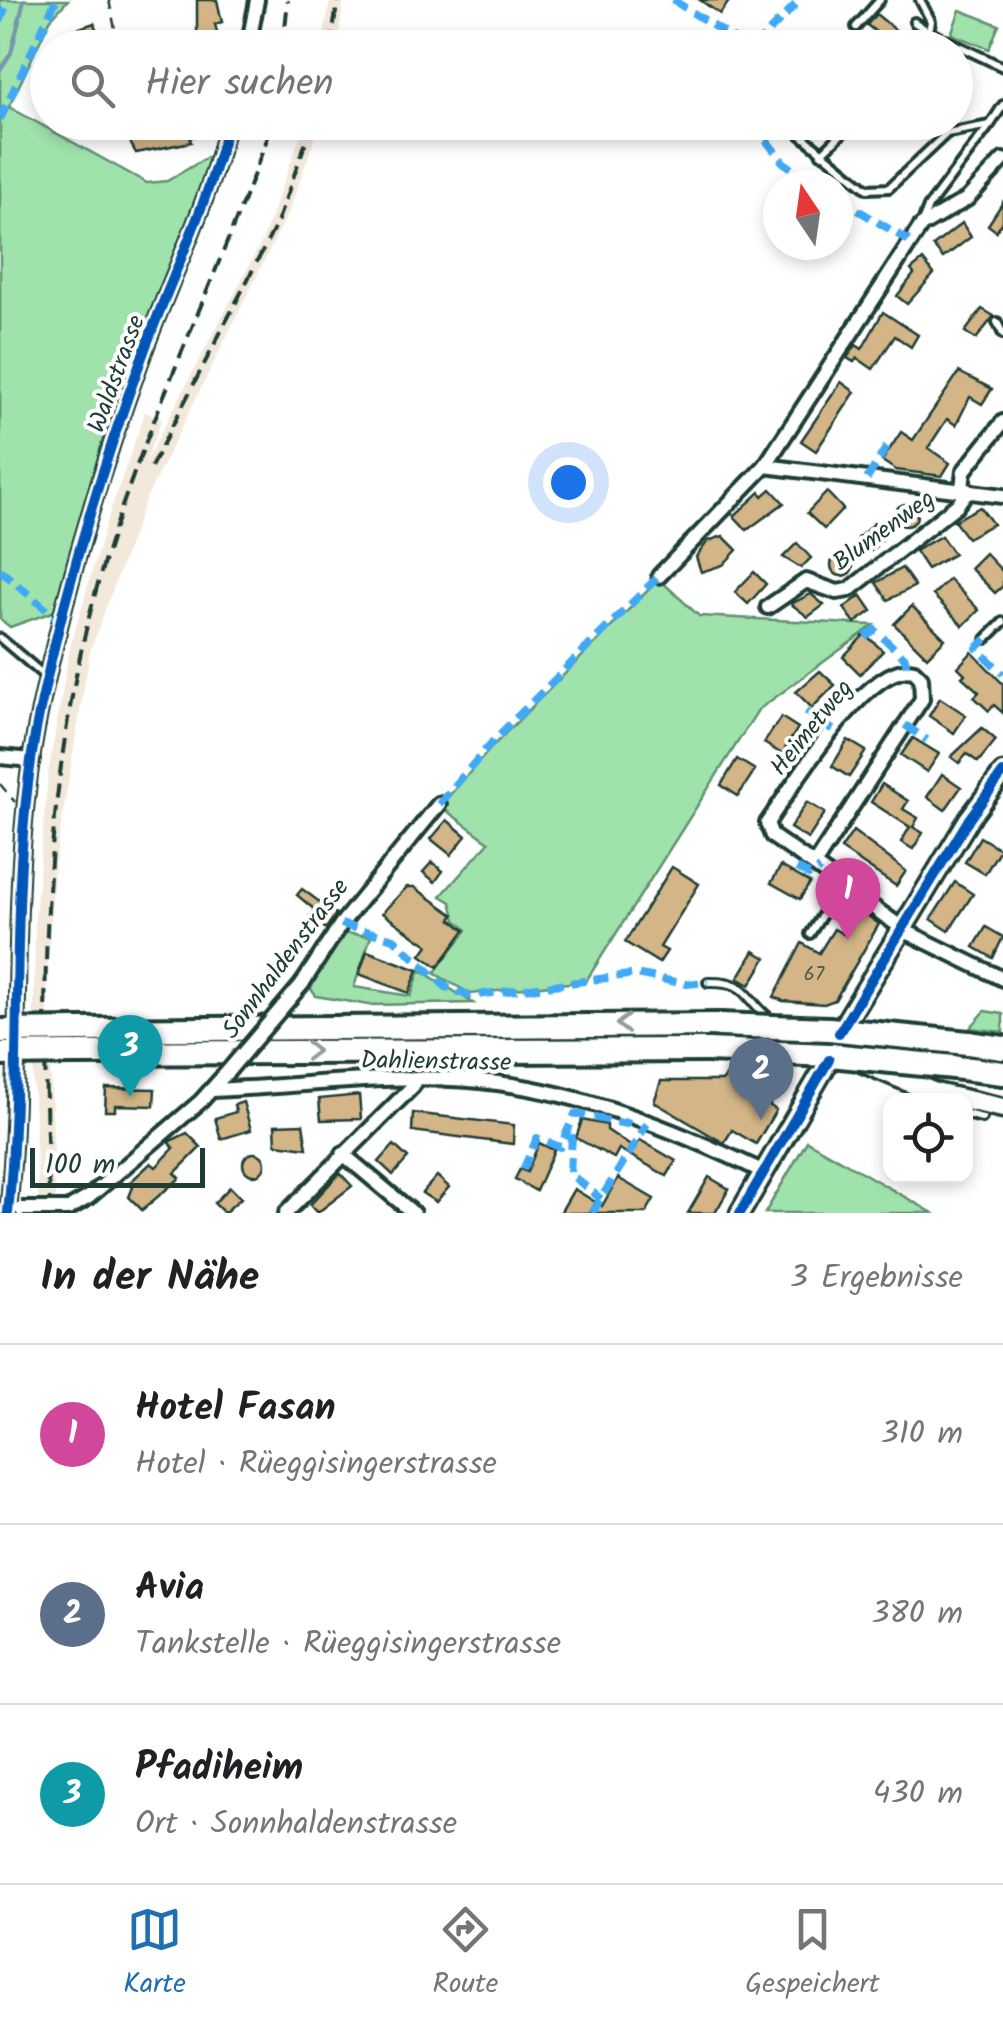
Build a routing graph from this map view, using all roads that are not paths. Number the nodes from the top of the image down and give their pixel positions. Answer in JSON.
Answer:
{"nodes":[{"id":1,"x":257,"y":0,"type":"edge"},
{"id":2,"x":880,"y":0,"type":"edge"},
{"id":3,"x":920,"y":0,"type":"edge"},
{"id":4,"x":914,"y":22,"type":"dead end"},
{"id":5,"x":856,"y":26,"type":"dead end"},
{"id":6,"x":251,"y":30,"type":"edge"},
{"id":7,"x":926,"y":30,"type":"edge"},
{"id":8,"x":929,"y":30,"type":"edge"},
{"id":9,"x":973,"y":53,"type":"edge"},
{"id":10,"x":1003,"y":68,"type":"edge"},
{"id":11,"x":1003,"y":105,"type":"edge"},
{"id":12,"x":990,"y":125,"type":"junction"},
{"id":13,"x":973,"y":127,"type":"edge"},
{"id":14,"x":221,"y":140,"type":"edge"},
{"id":15,"x":805,"y":140,"type":"edge"},
{"id":16,"x":835,"y":140,"type":"edge"},
{"id":17,"x":939,"y":140,"type":"edge"},
{"id":18,"x":821,"y":154,"type":"junction"},
{"id":19,"x":1003,"y":160,"type":"edge"},
{"id":20,"x":921,"y":226,"type":"junction"},
{"id":21,"x":997,"y":322,"type":"dead end"},
{"id":22,"x":1003,"y":334,"type":"edge"},
{"id":23,"x":1003,"y":422,"type":"edge"},
{"id":24,"x":765,"y":466,"type":"junction"},
{"id":25,"x":965,"y":489,"type":"junction"},
{"id":26,"x":1003,"y":496,"type":"edge"},
{"id":27,"x":659,"y":576,"type":"dead end"},
{"id":28,"x":768,"y":607,"type":"dead end"},
{"id":29,"x":1003,"y":622,"type":"edge"},
{"id":30,"x":0,"y":638,"type":"edge"},
{"id":31,"x":986,"y":639,"type":"dead end"},
{"id":32,"x":48,"y":679,"type":"junction"},
{"id":33,"x":0,"y":757,"type":"edge"},
{"id":34,"x":32,"y":760,"type":"junction"},
{"id":35,"x":1003,"y":773,"type":"edge"},
{"id":36,"x":439,"y":804,"type":"dead end"},
{"id":37,"x":814,"y":864,"type":"junction"},
{"id":38,"x":842,"y":884,"type":"junction"},
{"id":39,"x":906,"y":927,"type":"junction"},
{"id":40,"x":810,"y":934,"type":"dead end"},
{"id":41,"x":1003,"y":979,"type":"edge"},
{"id":42,"x":708,"y":982,"type":"dead end"},
{"id":43,"x":0,"y":1030,"type":"edge"},
{"id":44,"x":783,"y":1030,"type":"junction"},
{"id":45,"x":840,"y":1033,"type":"junction"},
{"id":46,"x":76,"y":1042,"type":"junction"},
{"id":47,"x":820,"y":1042,"type":"junction"},
{"id":48,"x":1003,"y":1048,"type":"edge"},
{"id":49,"x":0,"y":1054,"type":"edge"},
{"id":50,"x":764,"y":1056,"type":"dead end"},
{"id":51,"x":837,"y":1056,"type":"junction"},
{"id":52,"x":1003,"y":1073,"type":"edge"},
{"id":53,"x":414,"y":1078,"type":"junction"},
{"id":54,"x":212,"y":1090,"type":"junction"},
{"id":55,"x":929,"y":1093,"type":"edge"},
{"id":56,"x":973,"y":1103,"type":"edge"},
{"id":57,"x":1003,"y":1108,"type":"edge"},
{"id":58,"x":973,"y":1116,"type":"edge"},
{"id":59,"x":982,"y":1118,"type":"dead end"},
{"id":60,"x":7,"y":1136,"type":"edge"},
{"id":61,"x":343,"y":1154,"type":"junction"},
{"id":62,"x":764,"y":1172,"type":"junction"},
{"id":63,"x":13,"y":1210,"type":"edge"},
{"id":64,"x":286,"y":1213,"type":"edge"},
{"id":65,"x":413,"y":1213,"type":"edge"},
{"id":66,"x":740,"y":1213,"type":"edge"}],
"edges":[{"from":1,"to":6,"type":"street"},
{"from":2,"to":5,"type":"lane"},
{"from":3,"to":8,"type":"lane"},
{"from":4,"to":7,"type":"lane"},
{"from":9,"to":10,"type":"lane"},
{"from":11,"to":12,"type":"lane"},
{"from":12,"to":13,"type":"lane"},
{"from":12,"to":20,"type":"lane"},
{"from":14,"to":32,"type":"street","name":"Waldstrasse"},
{"from":15,"to":18,"type":"lane"},
{"from":16,"to":18,"type":"lane"},
{"from":17,"to":18,"type":"lane"},
{"from":19,"to":20,"type":"street"},
{"from":20,"to":24,"type":"street"},
{"from":21,"to":22,"type":"lane"},
{"from":23,"to":25,"type":"street"},
{"from":24,"to":25,"type":"street"},
{"from":24,"to":27,"type":"street"},
{"from":25,"to":26,"type":"street"},
{"from":25,"to":28,"type":"street","name":"Blumenweg"},
{"from":29,"to":31,"type":"lane"},
{"from":30,"to":32,"type":"lane"},
{"from":32,"to":34,"type":"street","name":"Waldstrasse"},
{"from":33,"to":34,"type":"street"},
{"from":34,"to":60,"type":"street","name":"Waldstrasse"},
{"from":35,"to":39,"type":"street"},
{"from":36,"to":54,"type":"street","name":"Sonnhaldenstrasse","bridge":true},
{"from":37,"to":37,"type":"street","name":"Heimetweg"},
{"from":37,"to":38,"type":"street","name":"Heimetweg"},
{"from":38,"to":39,"type":"street","name":"Heimetweg"},
{"from":38,"to":40,"type":"lane"},
{"from":39,"to":41,"type":"street","name":"Heimetweg"},
{"from":39,"to":45,"type":"street"},
{"from":42,"to":44,"type":"lane"},
{"from":43,"to":46,"type":"highway","bridge":true},
{"from":44,"to":47,"type":"lane"},
{"from":44,"to":50,"type":"lane"},
{"from":45,"to":47,"type":"street"},
{"from":45,"to":51,"type":"street"},
{"from":48,"to":46,"type":"highway","one_way":true,"bridge":true},
{"from":46,"to":49,"type":"highway","bridge":true},
{"from":46,"to":52,"type":"highway","one_way":true,"bridge":true},
{"from":47,"to":51,"type":"street"},
{"from":51,"to":55,"type":"street"},
{"from":51,"to":62,"type":"street"},
{"from":53,"to":54,"type":"street","name":"Dahlienstrasse"},
{"from":53,"to":61,"type":"street"},
{"from":53,"to":62,"type":"street","name":"Dahlienstrasse"},
{"from":54,"to":63,"type":"street","name":"Sonnhaldenstrasse","bridge":true},
{"from":56,"to":57,"type":"street"},
{"from":58,"to":59,"type":"lane"},
{"from":60,"to":63,"type":"street","name":"Waldstrasse"},
{"from":61,"to":64,"type":"street"},
{"from":61,"to":65,"type":"street"},
{"from":62,"to":66,"type":"street"}]}
